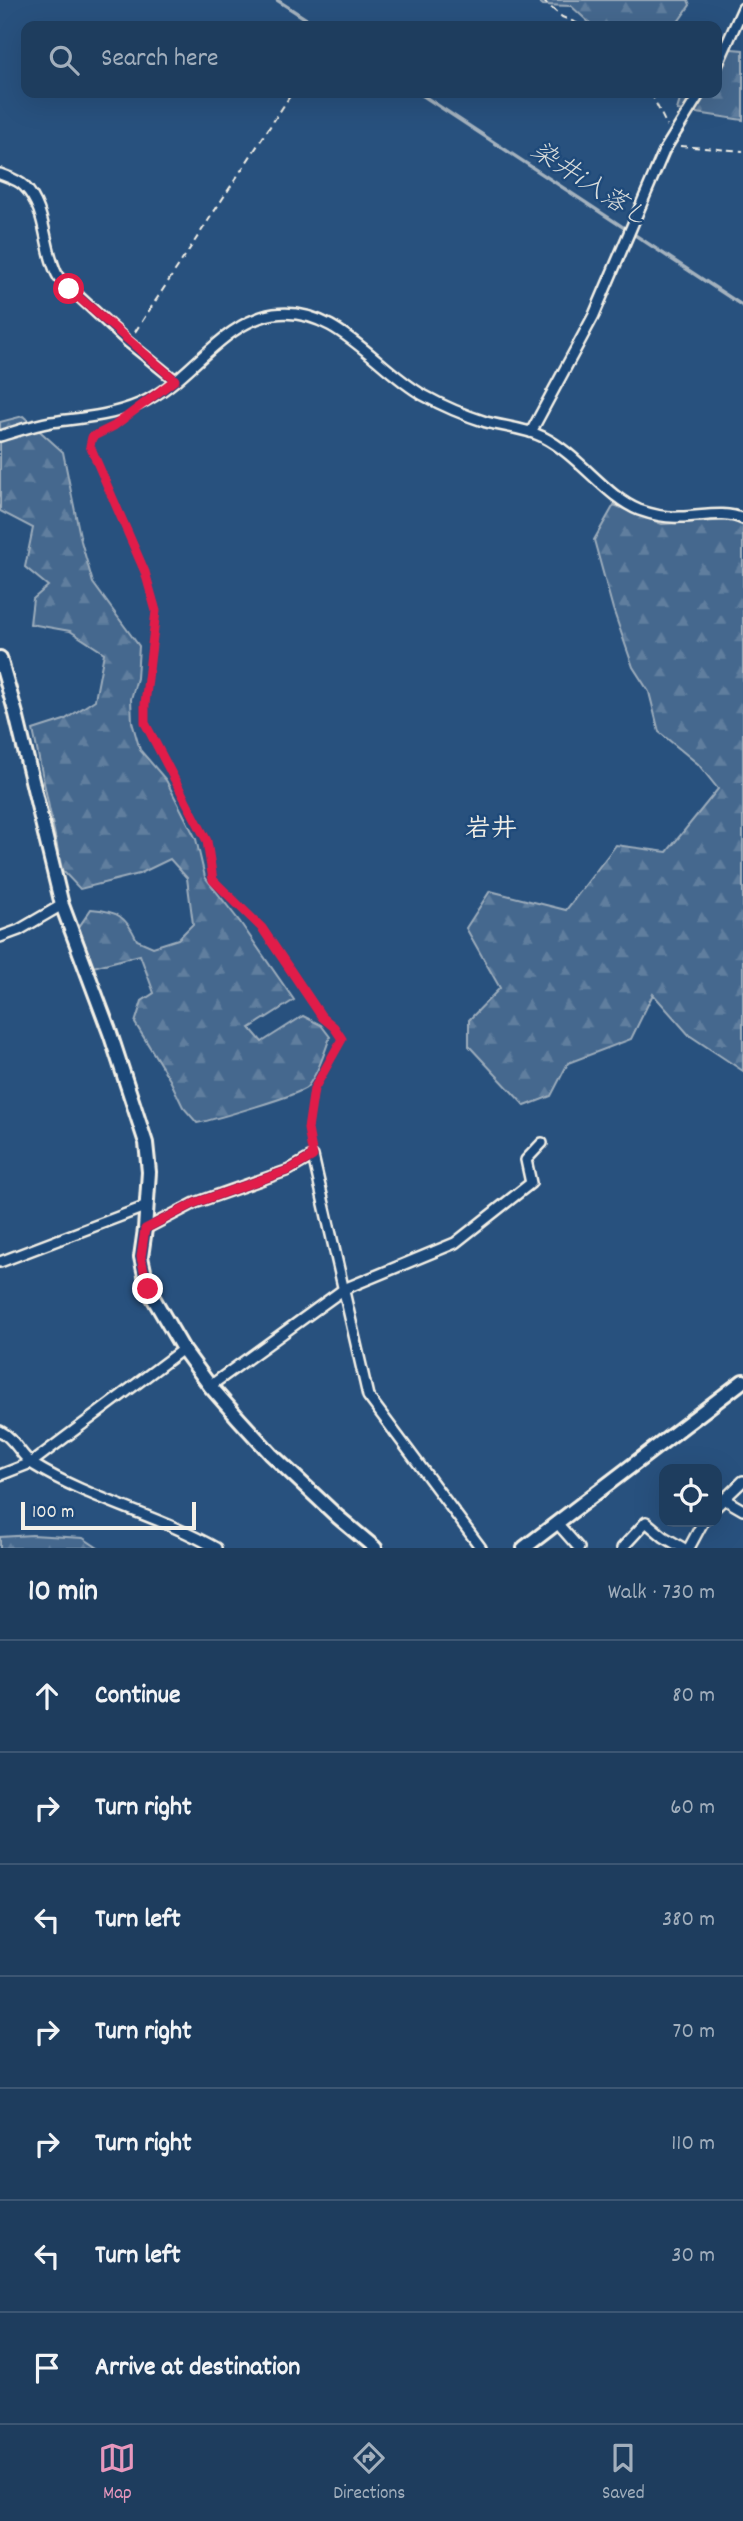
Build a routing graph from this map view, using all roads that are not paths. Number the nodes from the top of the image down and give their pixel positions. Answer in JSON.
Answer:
{"nodes":[{"id":1,"x":743,"y":8,"type":"edge"},
{"id":2,"x":722,"y":55,"type":"edge"},
{"id":3,"x":697,"y":98,"type":"edge"},
{"id":4,"x":0,"y":174,"type":"edge"},
{"id":5,"x":175,"y":380,"type":"junction"},
{"id":6,"x":531,"y":432,"type":"junction"},
{"id":7,"x":0,"y":436,"type":"edge"},
{"id":8,"x":743,"y":519,"type":"edge"},
{"id":9,"x":0,"y":658,"type":"edge"},
{"id":10,"x":62,"y":905,"type":"junction"},
{"id":11,"x":0,"y":937,"type":"edge"},
{"id":12,"x":542,"y":1143,"type":"dead end"},
{"id":13,"x":147,"y":1206,"type":"junction"},
{"id":14,"x":145,"y":1229,"type":"junction"},
{"id":15,"x":0,"y":1262,"type":"edge"},
{"id":16,"x":344,"y":1289,"type":"junction"},
{"id":17,"x":183,"y":1349,"type":"junction"},
{"id":18,"x":743,"y":1381,"type":"edge"},
{"id":19,"x":210,"y":1386,"type":"junction"},
{"id":20,"x":0,"y":1431,"type":"edge"},
{"id":21,"x":31,"y":1463,"type":"junction"},
{"id":22,"x":0,"y":1475,"type":"edge"},
{"id":23,"x":743,"y":1481,"type":"edge"},
{"id":24,"x":722,"y":1500,"type":"edge"},
{"id":25,"x":722,"y":1503,"type":"edge"},
{"id":26,"x":743,"y":1510,"type":"edge"},
{"id":27,"x":557,"y":1524,"type":"junction"},
{"id":28,"x":700,"y":1527,"type":"edge"},
{"id":29,"x":216,"y":1548,"type":"edge"},
{"id":30,"x":375,"y":1548,"type":"edge"},
{"id":31,"x":481,"y":1548,"type":"edge"},
{"id":32,"x":524,"y":1548,"type":"edge"},
{"id":33,"x":579,"y":1548,"type":"edge"},
{"id":34,"x":622,"y":1548,"type":"edge"},
{"id":35,"x":683,"y":1548,"type":"edge"},
{"id":36,"x":689,"y":1548,"type":"edge"}],
"edges":[{"from":1,"to":2,"type":"street"},
{"from":3,"to":6,"type":"street"},
{"from":4,"to":5,"type":"street"},
{"from":5,"to":6,"type":"street"},
{"from":5,"to":7,"type":"street"},
{"from":6,"to":8,"type":"street"},
{"from":9,"to":10,"type":"street"},
{"from":10,"to":11,"type":"street"},
{"from":10,"to":13,"type":"street"},
{"from":12,"to":16,"type":"street"},
{"from":13,"to":14,"type":"street"},
{"from":13,"to":15,"type":"street"},
{"from":14,"to":16,"type":"street"},
{"from":14,"to":17,"type":"street"},
{"from":16,"to":19,"type":"street"},
{"from":16,"to":31,"type":"street"},
{"from":17,"to":19,"type":"street"},
{"from":17,"to":21,"type":"street"},
{"from":18,"to":27,"type":"street"},
{"from":19,"to":30,"type":"street"},
{"from":20,"to":21,"type":"street"},
{"from":21,"to":22,"type":"street"},
{"from":21,"to":29,"type":"street"},
{"from":23,"to":24,"type":"street"},
{"from":25,"to":26,"type":"street"},
{"from":27,"to":32,"type":"street"},
{"from":27,"to":33,"type":"street"},
{"from":28,"to":36,"type":"street"},
{"from":34,"to":35,"type":"street"}]}
